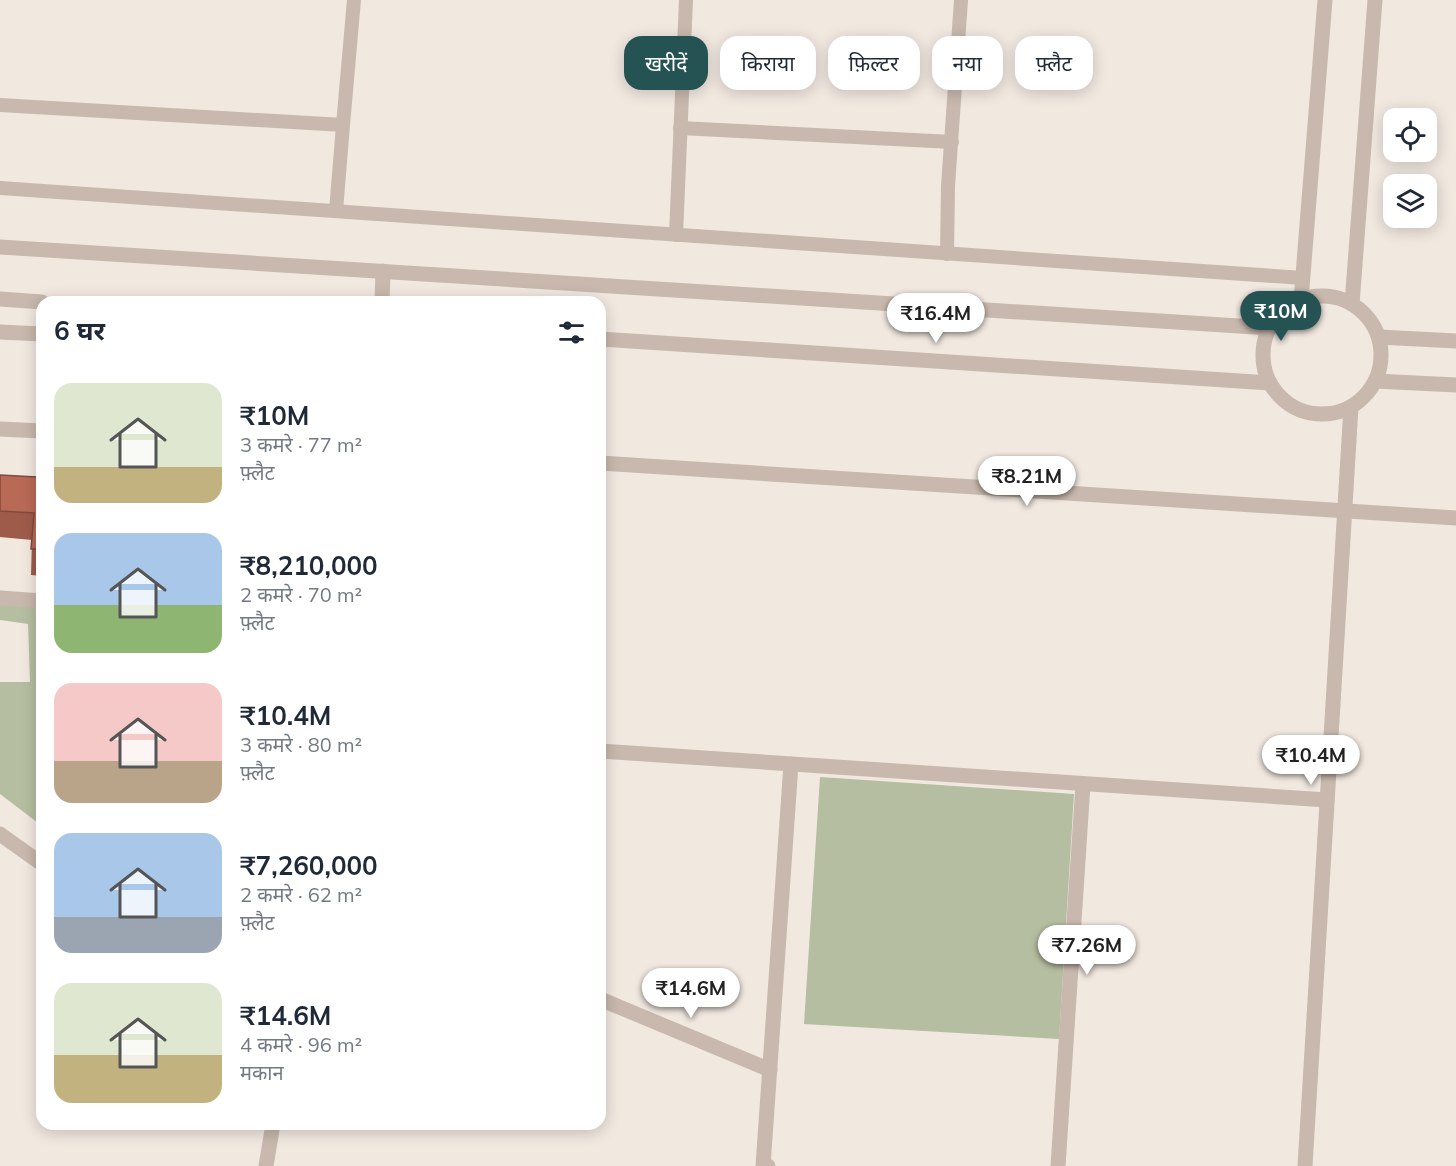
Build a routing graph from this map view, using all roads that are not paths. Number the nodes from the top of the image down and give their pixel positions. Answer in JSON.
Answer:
{"nodes":[{"id":1,"x":354,"y":0,"type":"edge"},
{"id":2,"x":686,"y":0,"type":"edge"},
{"id":3,"x":961,"y":0,"type":"edge"},
{"id":4,"x":1325,"y":0,"type":"edge"},
{"id":5,"x":1375,"y":0,"type":"edge"},
{"id":6,"x":0,"y":105,"type":"edge"},
{"id":7,"x":343,"y":125,"type":"junction"},
{"id":8,"x":680,"y":128,"type":"junction"},
{"id":9,"x":952,"y":142,"type":"junction"},
{"id":10,"x":0,"y":188,"type":"edge"},
{"id":11,"x":336,"y":212,"type":"junction"},
{"id":12,"x":676,"y":235,"type":"junction"},
{"id":13,"x":0,"y":247,"type":"edge"},
{"id":14,"x":947,"y":254,"type":"junction"},
{"id":15,"x":383,"y":271,"type":"junction"},
{"id":16,"x":1303,"y":278,"type":"junction"},
{"id":17,"x":382,"y":296,"type":"edge"},
{"id":18,"x":0,"y":299,"type":"edge"},
{"id":19,"x":1301,"y":300,"type":"junction"},
{"id":20,"x":36,"y":302,"type":"edge"},
{"id":21,"x":1352,"y":304,"type":"junction"},
{"id":22,"x":1269,"y":328,"type":"junction"},
{"id":23,"x":0,"y":332,"type":"edge"},
{"id":24,"x":36,"y":334,"type":"edge"},
{"id":25,"x":1379,"y":337,"type":"junction"},
{"id":26,"x":606,"y":339,"type":"edge"},
{"id":27,"x":1456,"y":341,"type":"edge"},
{"id":28,"x":1375,"y":381,"type":"junction"},
{"id":29,"x":1269,"y":383,"type":"junction"},
{"id":30,"x":1456,"y":386,"type":"edge"},
{"id":31,"x":1351,"y":407,"type":"junction"},
{"id":32,"x":0,"y":429,"type":"edge"},
{"id":33,"x":36,"y":431,"type":"edge"},
{"id":34,"x":606,"y":463,"type":"edge"},
{"id":35,"x":1345,"y":511,"type":"junction"},
{"id":36,"x":1456,"y":518,"type":"edge"},
{"id":37,"x":0,"y":598,"type":"edge"},
{"id":38,"x":36,"y":601,"type":"edge"},
{"id":39,"x":606,"y":751,"type":"edge"},
{"id":40,"x":791,"y":764,"type":"junction"},
{"id":41,"x":1083,"y":784,"type":"junction"},
{"id":42,"x":1327,"y":800,"type":"junction"},
{"id":43,"x":0,"y":834,"type":"edge"},
{"id":44,"x":36,"y":860,"type":"edge"},
{"id":45,"x":606,"y":1002,"type":"edge"},
{"id":46,"x":770,"y":1070,"type":"junction"},
{"id":47,"x":272,"y":1130,"type":"edge"},
{"id":48,"x":266,"y":1166,"type":"edge"},
{"id":49,"x":768,"y":1166,"type":"edge"},
{"id":50,"x":1058,"y":1166,"type":"edge"},
{"id":51,"x":1305,"y":1166,"type":"edge"}],
"edges":[{"from":1,"to":7,"type":"lane"},
{"from":2,"to":8,"type":"lane"},
{"from":3,"to":9,"type":"lane"},
{"from":4,"to":16,"type":"street"},
{"from":5,"to":21,"type":"street"},
{"from":6,"to":7,"type":"lane"},
{"from":7,"to":11,"type":"lane"},
{"from":8,"to":9,"type":"lane"},
{"from":8,"to":12,"type":"lane"},
{"from":9,"to":14,"type":"lane"},
{"from":10,"to":11,"type":"lane"},
{"from":11,"to":12,"type":"lane"},
{"from":12,"to":14,"type":"lane"},
{"from":13,"to":15,"type":"street"},
{"from":14,"to":16,"type":"lane"},
{"from":15,"to":17,"type":"street"},
{"from":15,"to":22,"type":"street"},
{"from":16,"to":19,"type":"street"},
{"from":18,"to":20,"type":"street"},
{"from":19,"to":21,"type":"street"},
{"from":19,"to":22,"type":"street"},
{"from":21,"to":25,"type":"street"},
{"from":22,"to":29,"type":"street"},
{"from":23,"to":24,"type":"street"},
{"from":25,"to":27,"type":"street"},
{"from":25,"to":28,"type":"street"},
{"from":26,"to":29,"type":"street"},
{"from":28,"to":30,"type":"street"},
{"from":28,"to":31,"type":"street"},
{"from":29,"to":31,"type":"street"},
{"from":31,"to":35,"type":"street"},
{"from":32,"to":33,"type":"street"},
{"from":34,"to":35,"type":"street"},
{"from":35,"to":36,"type":"street"},
{"from":35,"to":42,"type":"street"},
{"from":37,"to":38,"type":"street"},
{"from":39,"to":40,"type":"street"},
{"from":40,"to":41,"type":"street"},
{"from":40,"to":46,"type":"street"},
{"from":41,"to":42,"type":"street"},
{"from":41,"to":50,"type":"street"},
{"from":42,"to":51,"type":"street"},
{"from":43,"to":44,"type":"street"},
{"from":45,"to":46,"type":"street"},
{"from":46,"to":49,"type":"street"},
{"from":47,"to":48,"type":"street"}]}
